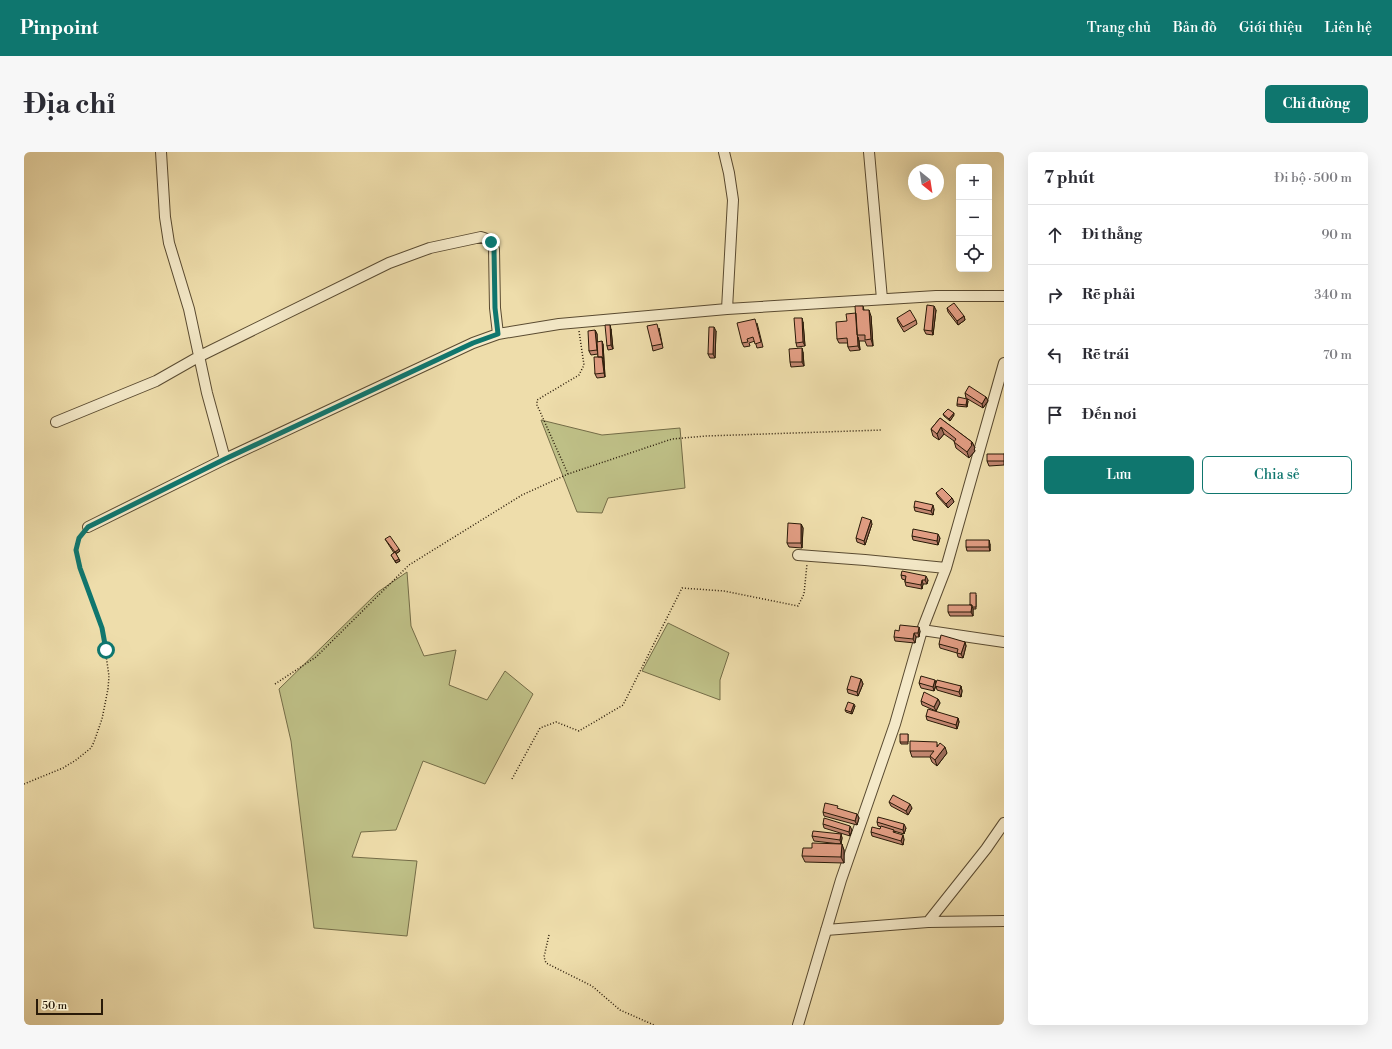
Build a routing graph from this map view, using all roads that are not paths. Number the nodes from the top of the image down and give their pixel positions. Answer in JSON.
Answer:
{"nodes":[{"id":1,"x":161,"y":152,"type":"edge"},
{"id":2,"x":724,"y":152,"type":"edge"},
{"id":3,"x":869,"y":152,"type":"edge"},
{"id":4,"x":1004,"y":296,"type":"edge"},
{"id":5,"x":882,"y":299,"type":"junction"},
{"id":6,"x":727,"y":309,"type":"junction"},
{"id":7,"x":498,"y":334,"type":"junction"},
{"id":8,"x":200,"y":356,"type":"junction"},
{"id":9,"x":1004,"y":363,"type":"edge"},
{"id":10,"x":56,"y":422,"type":"dead end"},
{"id":11,"x":225,"y":459,"type":"junction"},
{"id":12,"x":88,"y":527,"type":"road end"},
{"id":13,"x":803,"y":555,"type":"road end"},
{"id":14,"x":946,"y":568,"type":"junction"},
{"id":15,"x":922,"y":630,"type":"junction"},
{"id":16,"x":1004,"y":642,"type":"edge"},
{"id":17,"x":1004,"y":823,"type":"edge"},
{"id":18,"x":1004,"y":921,"type":"edge"},
{"id":19,"x":928,"y":922,"type":"junction"},
{"id":20,"x":826,"y":930,"type":"junction"},
{"id":21,"x":798,"y":1025,"type":"edge"}],
"edges":[{"from":1,"to":8,"type":"street"},
{"from":2,"to":6,"type":"street"},
{"from":3,"to":5,"type":"street"},
{"from":4,"to":5,"type":"street"},
{"from":5,"to":6,"type":"street"},
{"from":6,"to":7,"type":"street"},
{"from":7,"to":8,"type":"street"},
{"from":7,"to":11,"type":"street"},
{"from":8,"to":10,"type":"street"},
{"from":8,"to":11,"type":"street"},
{"from":9,"to":14,"type":"street"},
{"from":11,"to":12,"type":"street"},
{"from":13,"to":14,"type":"street"},
{"from":14,"to":15,"type":"street"},
{"from":15,"to":16,"type":"street"},
{"from":15,"to":20,"type":"street"},
{"from":17,"to":19,"type":"street"},
{"from":18,"to":19,"type":"street"},
{"from":19,"to":20,"type":"street"},
{"from":20,"to":21,"type":"street"}]}
